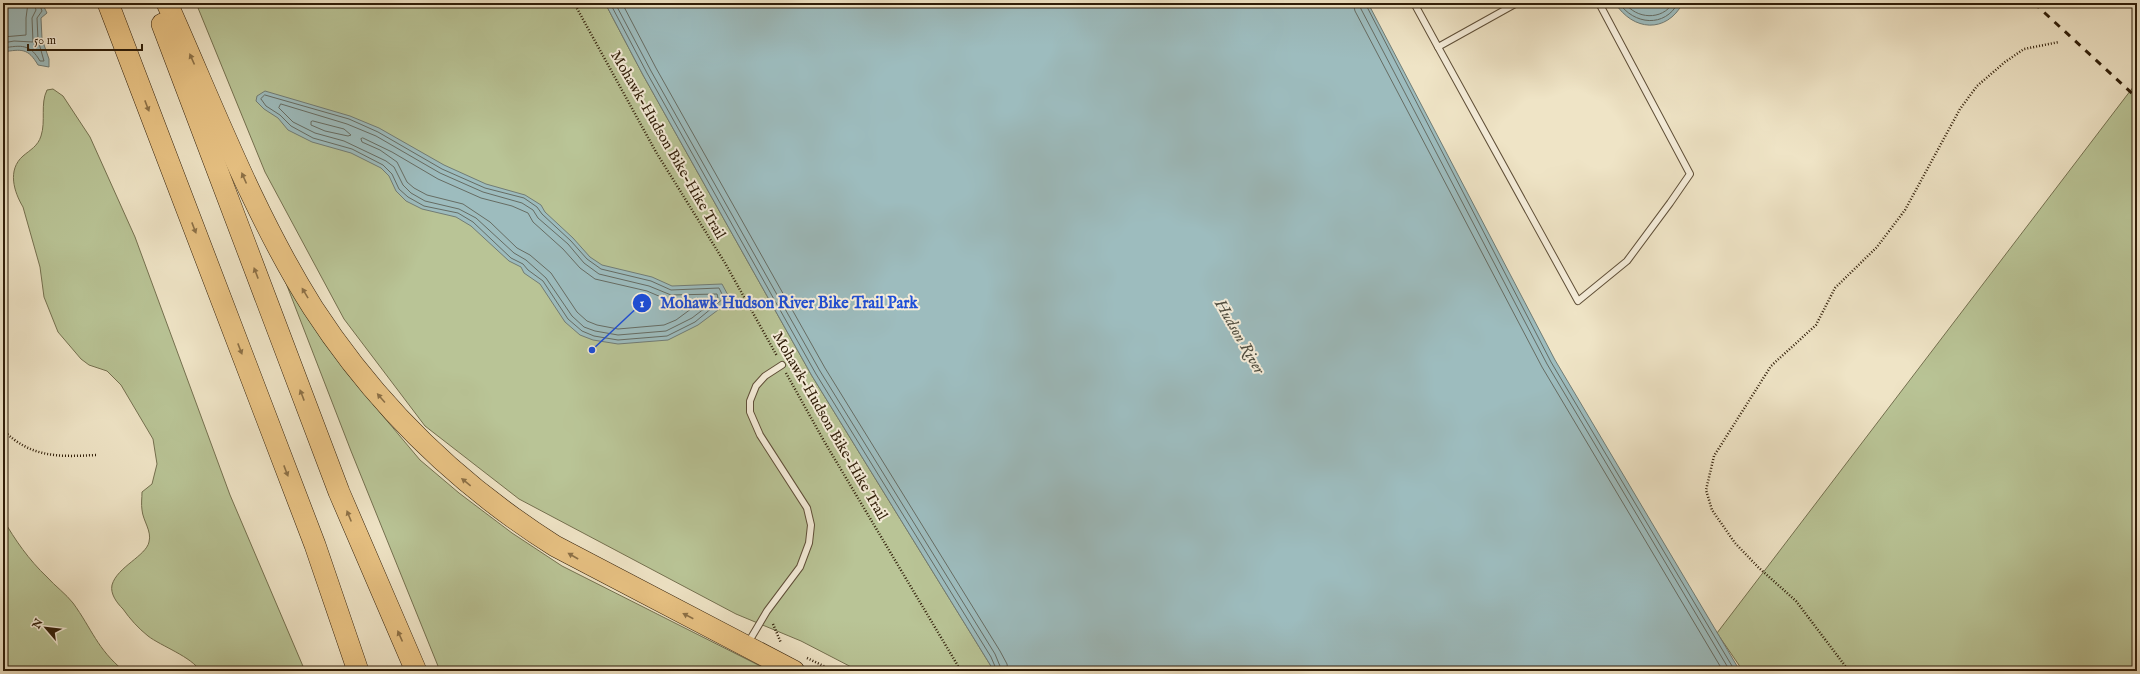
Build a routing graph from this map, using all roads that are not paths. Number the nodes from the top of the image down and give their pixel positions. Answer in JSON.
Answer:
{"nodes":[{"id":1,"x":108,"y":3,"type":"edge"},
{"id":2,"x":154,"y":3,"type":"edge"},
{"id":3,"x":167,"y":3,"type":"edge"},
{"id":4,"x":1414,"y":3,"type":"edge"},
{"id":5,"x":1517,"y":3,"type":"edge"},
{"id":6,"x":1599,"y":3,"type":"edge"},
{"id":7,"x":1438,"y":47,"type":"junction"},
{"id":8,"x":782,"y":365,"type":"road end"},
{"id":9,"x":315,"y":545,"type":"junction"},
{"id":10,"x":747,"y":646,"type":"junction"},
{"id":11,"x":798,"y":663,"type":"edge"},
{"id":12,"x":358,"y":671,"type":"edge"},
{"id":13,"x":372,"y":671,"type":"edge"},
{"id":14,"x":416,"y":671,"type":"edge"}],
"edges":[{"from":1,"to":9,"type":"highway","one_way":true},
{"from":14,"to":2,"type":"highway","one_way":true},
{"from":10,"to":3,"type":"highway","one_way":true},
{"from":4,"to":7,"type":"lane"},
{"from":5,"to":7,"type":"lane"},
{"from":6,"to":7,"type":"lane"},
{"from":8,"to":10,"type":"lane"},
{"from":9,"to":12,"type":"highway"},
{"from":9,"to":13,"type":"highway"},
{"from":10,"to":11,"type":"highway"}]}
